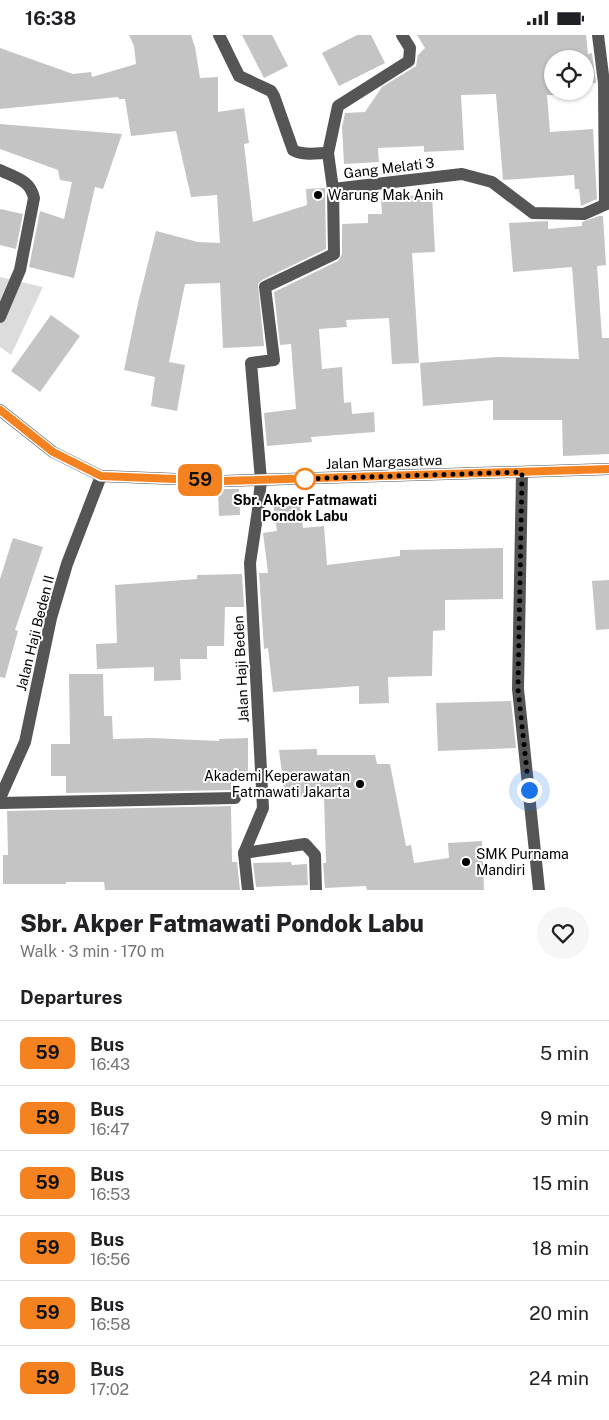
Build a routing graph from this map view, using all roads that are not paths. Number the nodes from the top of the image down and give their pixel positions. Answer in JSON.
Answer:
{"nodes":[{"id":1,"x":219,"y":35,"type":"edge"},
{"id":2,"x":402,"y":35,"type":"edge"},
{"id":3,"x":598,"y":35,"type":"edge"},
{"id":4,"x":328,"y":153,"type":"junction"},
{"id":5,"x":0,"y":170,"type":"edge"},
{"id":6,"x":333,"y":189,"type":"junction"},
{"id":7,"x":607,"y":203,"type":"edge"},
{"id":8,"x":0,"y":317,"type":"edge"},
{"id":9,"x":0,"y":410,"type":"edge"},
{"id":10,"x":609,"y":469,"type":"edge"},
{"id":11,"x":522,"y":472,"type":"junction"},
{"id":12,"x":101,"y":476,"type":"junction"},
{"id":13,"x":261,"y":480,"type":"junction"},
{"id":14,"x":0,"y":798,"type":"edge"},
{"id":15,"x":235,"y":798,"type":"dead end"},
{"id":16,"x":0,"y":803,"type":"edge"},
{"id":17,"x":244,"y":853,"type":"junction"},
{"id":18,"x":248,"y":890,"type":"edge"},
{"id":19,"x":316,"y":890,"type":"edge"},
{"id":20,"x":539,"y":890,"type":"edge"}],
"edges":[{"from":1,"to":4,"type":"street"},
{"from":2,"to":4,"type":"street"},
{"from":3,"to":7,"type":"street"},
{"from":4,"to":6,"type":"street"},
{"from":5,"to":8,"type":"street"},
{"from":6,"to":7,"type":"street","name":"Gang Melati 3"},
{"from":6,"to":13,"type":"street","name":"Gang Melati 3"},
{"from":9,"to":12,"type":"street","name":"Jalan Margasatwa"},
{"from":10,"to":11,"type":"street","name":"Jalan Margasatwa"},
{"from":11,"to":13,"type":"street","name":"Jalan Margasatwa"},
{"from":11,"to":20,"type":"street"},
{"from":12,"to":13,"type":"street","name":"Jalan Margasatwa"},
{"from":12,"to":14,"type":"street","name":"Jalan Haji Beden II"},
{"from":13,"to":17,"type":"street","name":"Jalan Haji Beden"},
{"from":15,"to":16,"type":"street"},
{"from":17,"to":18,"type":"street","name":"Jalan Haji Beden"},
{"from":17,"to":19,"type":"street"}]}
